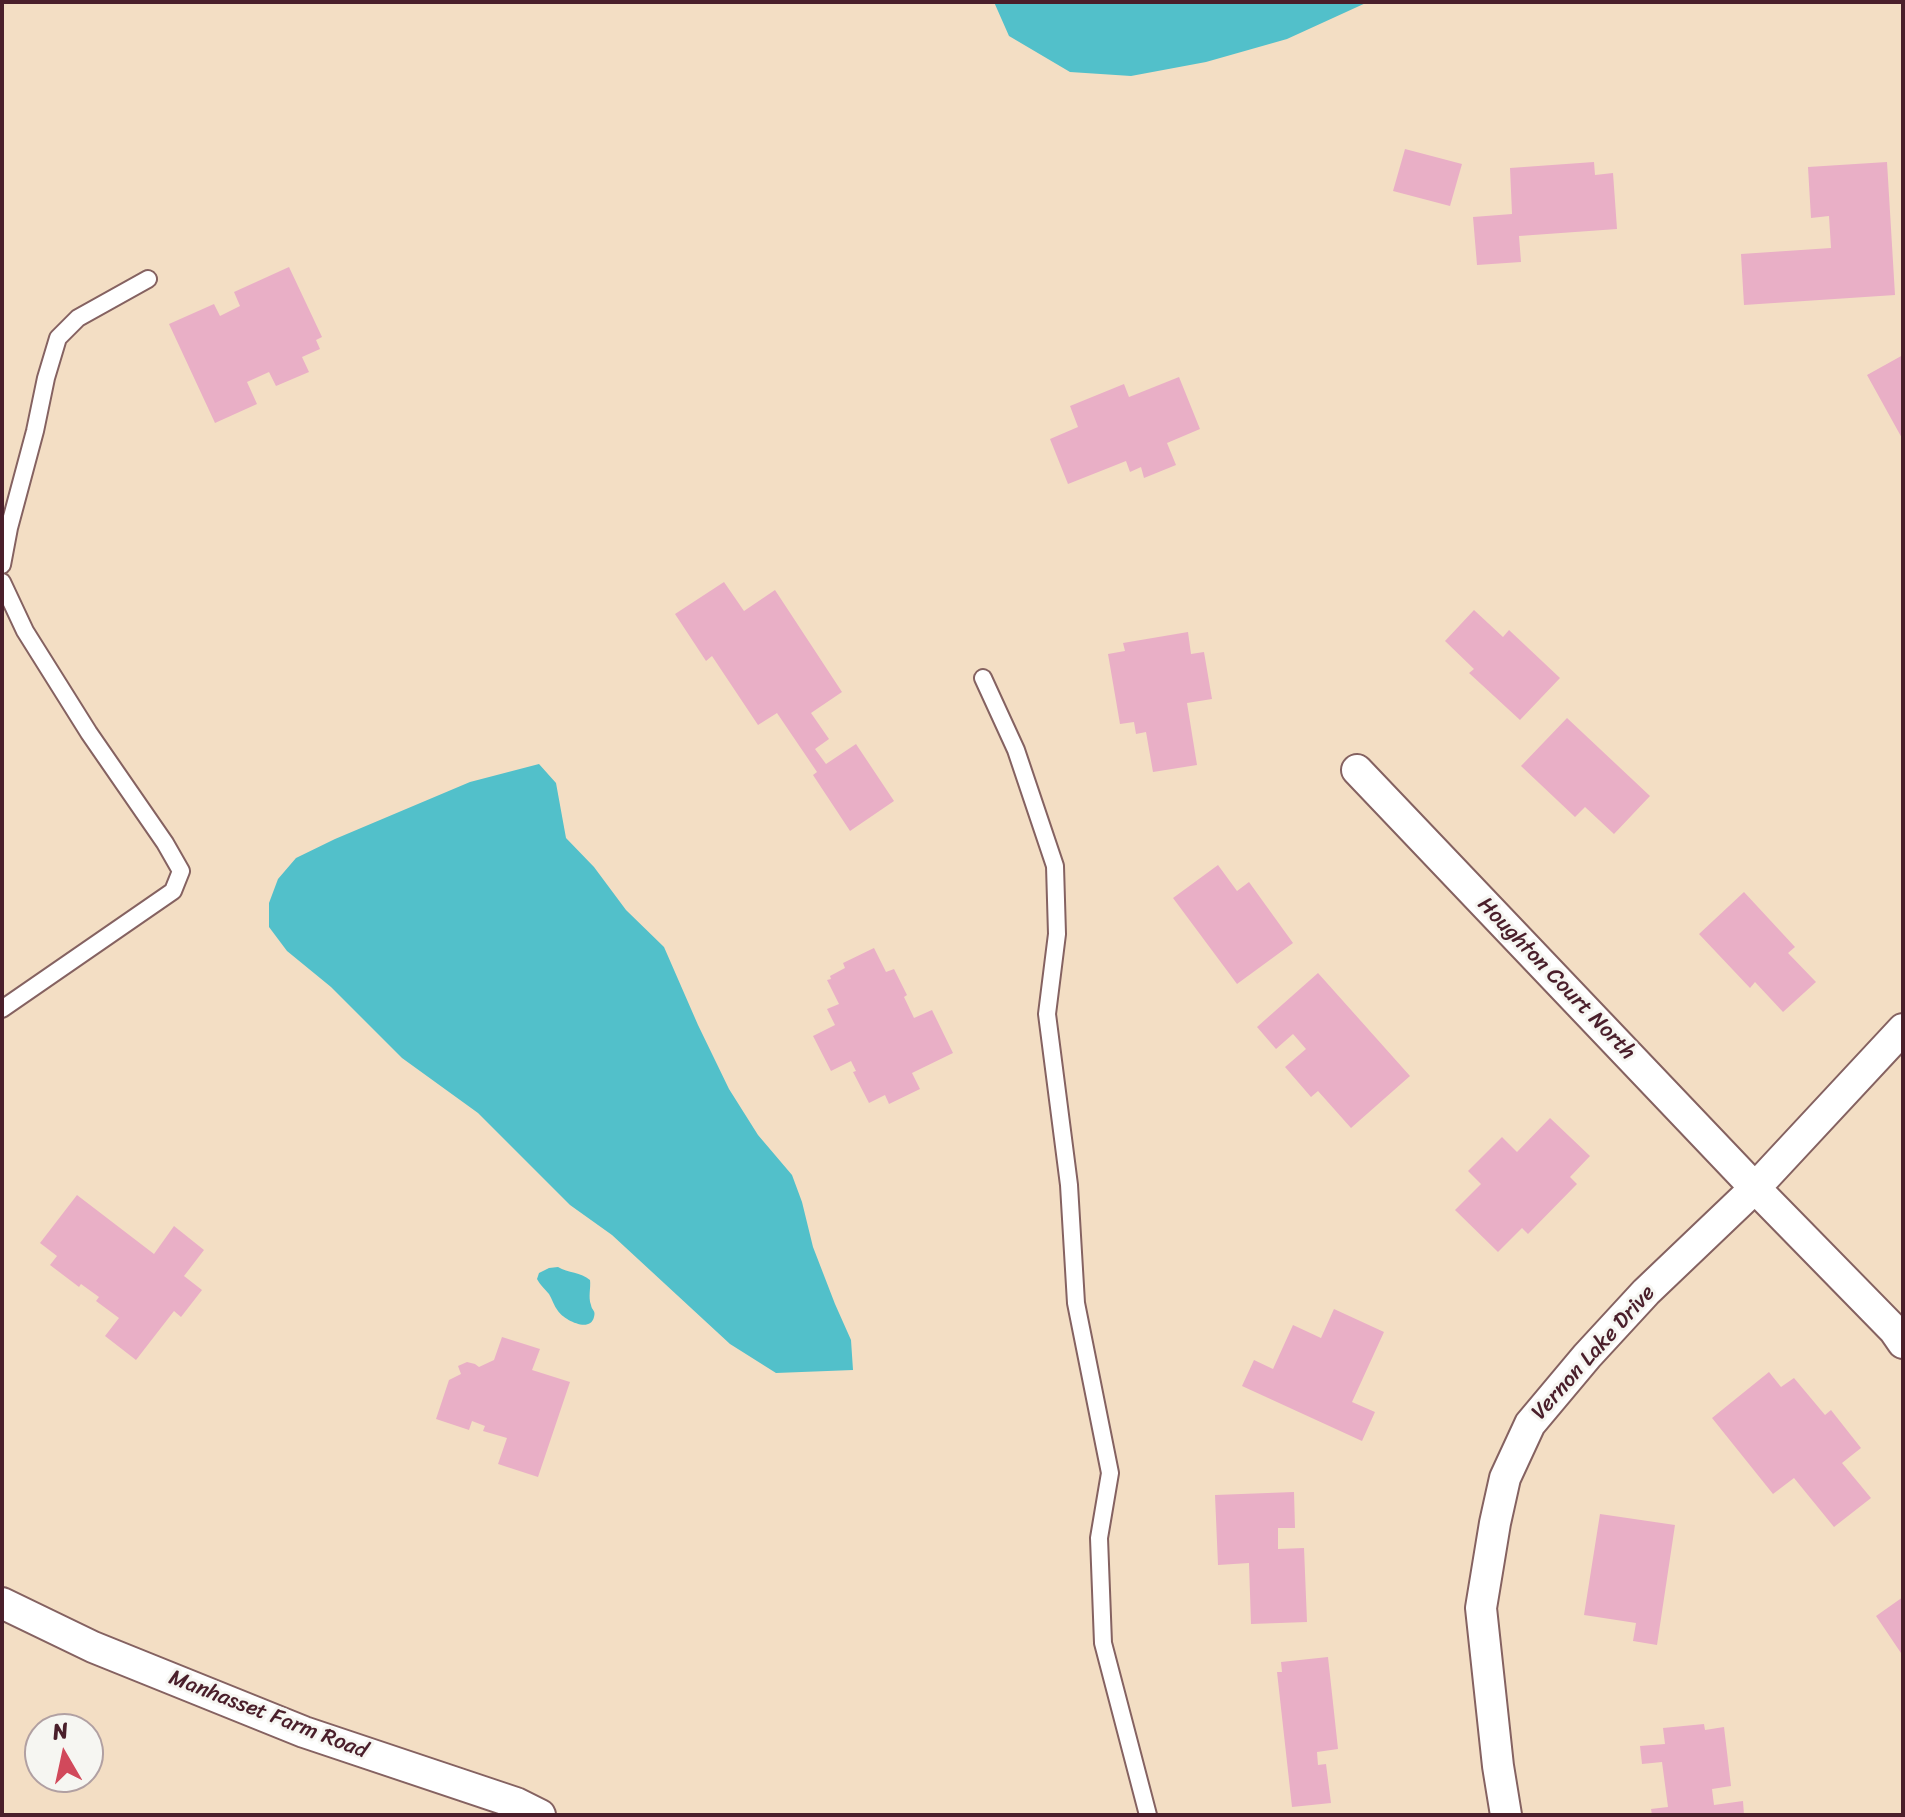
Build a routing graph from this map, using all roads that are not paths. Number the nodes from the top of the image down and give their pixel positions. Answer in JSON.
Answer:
{"nodes":[{"id":1,"x":148,"y":279,"type":"dead end"},
{"id":2,"x":2,"y":565,"type":"edge"},
{"id":3,"x":2,"y":582,"type":"edge"},
{"id":4,"x":983,"y":678,"type":"dead end"},
{"id":5,"x":1357,"y":770,"type":"dead end"},
{"id":6,"x":2,"y":1009,"type":"edge"},
{"id":7,"x":1903,"y":1029,"type":"edge"},
{"id":8,"x":1755,"y":1188,"type":"junction"},
{"id":9,"x":1903,"y":1343,"type":"edge"},
{"id":10,"x":2,"y":1603,"type":"edge"},
{"id":11,"x":540,"y":1815,"type":"edge"},
{"id":12,"x":1148,"y":1815,"type":"edge"},
{"id":13,"x":1506,"y":1815,"type":"edge"}],
"edges":[{"from":1,"to":2,"type":"lane"},
{"from":3,"to":6,"type":"lane"},
{"from":4,"to":12,"type":"lane"},
{"from":5,"to":8,"type":"street","name":"Houghton Court North"},
{"from":7,"to":8,"type":"street","name":"Vernon Lake Drive"},
{"from":8,"to":9,"type":"street","name":"Houghton Court North"},
{"from":8,"to":13,"type":"street","name":"Vernon Lake Drive"},
{"from":10,"to":11,"type":"street","name":"Manhasset Farm Road"}]}
